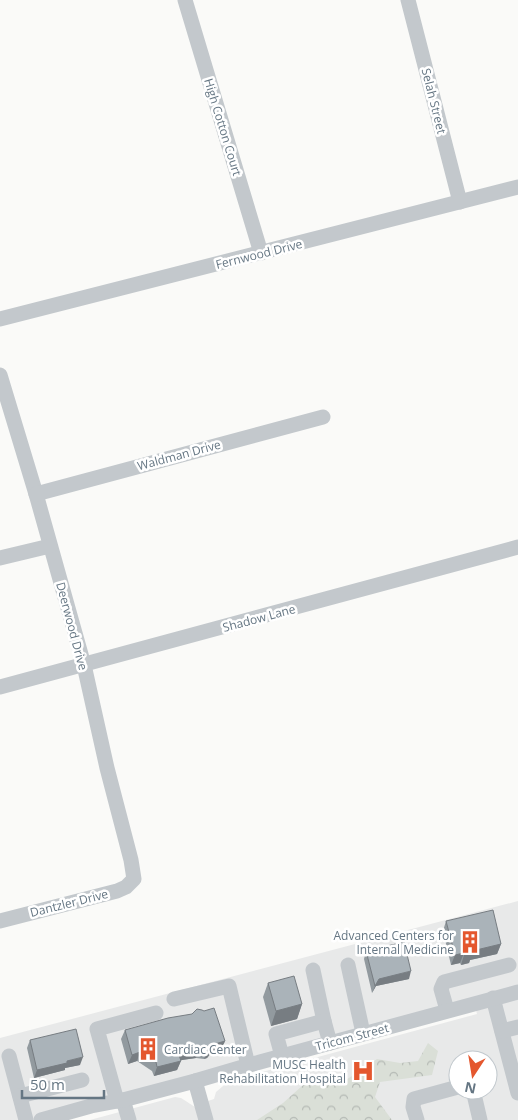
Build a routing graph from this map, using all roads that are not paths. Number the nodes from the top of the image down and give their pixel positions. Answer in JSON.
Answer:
{"nodes":[{"id":1,"x":185,"y":0,"type":"edge"},
{"id":2,"x":408,"y":0,"type":"edge"},
{"id":3,"x":518,"y":187,"type":"edge"},
{"id":4,"x":460,"y":202,"type":"junction"},
{"id":5,"x":261,"y":254,"type":"junction"},
{"id":6,"x":0,"y":319,"type":"edge"},
{"id":7,"x":0,"y":375,"type":"edge"},
{"id":8,"x":323,"y":417,"type":"dead end"},
{"id":9,"x":36,"y":494,"type":"junction"},
{"id":10,"x":50,"y":546,"type":"junction"},
{"id":11,"x":518,"y":547,"type":"edge"},
{"id":12,"x":0,"y":558,"type":"edge"},
{"id":13,"x":84,"y":665,"type":"junction"},
{"id":14,"x":0,"y":687,"type":"edge"},
{"id":15,"x":134,"y":879,"type":"joint"},
{"id":16,"x":0,"y":921,"type":"edge"},
{"id":17,"x":348,"y":965,"type":"dead end"},
{"id":18,"x":508,"y":965,"type":"dead end"},
{"id":19,"x":313,"y":970,"type":"dead end"},
{"id":20,"x":518,"y":992,"type":"edge"},
{"id":21,"x":174,"y":998,"type":"dead end"},
{"id":22,"x":493,"y":998,"type":"junction"},
{"id":23,"x":447,"y":1010,"type":"junction"},
{"id":24,"x":156,"y":1013,"type":"dead end"},
{"id":25,"x":324,"y":1021,"type":"junction"},
{"id":26,"x":518,"y":1027,"type":"edge"},
{"id":27,"x":502,"y":1030,"type":"junction"},
{"id":28,"x":363,"y":1033,"type":"junction"},
{"id":29,"x":330,"y":1042,"type":"junction"},
{"id":30,"x":512,"y":1048,"type":"edge"},
{"id":31,"x":9,"y":1056,"type":"dead end"},
{"id":32,"x":282,"y":1056,"type":"junction"},
{"id":33,"x":248,"y":1065,"type":"junction"},
{"id":34,"x":82,"y":1080,"type":"dead end"},
{"id":35,"x":196,"y":1081,"type":"junction"},
{"id":36,"x":448,"y":1090,"type":"edge"},
{"id":37,"x":518,"y":1093,"type":"edge"},
{"id":38,"x":20,"y":1096,"type":"junction"},
{"id":39,"x":120,"y":1100,"type":"junction"},
{"id":40,"x":474,"y":1100,"type":"edge"},
{"id":41,"x":476,"y":1119,"type":"edge"},
{"id":42,"x":26,"y":1120,"type":"edge"},
{"id":43,"x":40,"y":1120,"type":"edge"},
{"id":44,"x":129,"y":1120,"type":"edge"},
{"id":45,"x":206,"y":1120,"type":"edge"},
{"id":46,"x":417,"y":1120,"type":"edge"}],
"edges":[{"from":1,"to":5,"type":"street","name":"High Cotton Court"},
{"from":2,"to":4,"type":"street","name":"Selah Street"},
{"from":3,"to":4,"type":"street","name":"Fernwood Drive"},
{"from":4,"to":5,"type":"street","name":"Fernwood Drive"},
{"from":5,"to":6,"type":"street","name":"Fernwood Drive"},
{"from":7,"to":9,"type":"street","name":"Deerwood Drive"},
{"from":8,"to":9,"type":"street","name":"Waldman Drive"},
{"from":9,"to":10,"type":"street","name":"Deerwood Drive"},
{"from":10,"to":12,"type":"street"},
{"from":10,"to":13,"type":"street","name":"Deerwood Drive"},
{"from":11,"to":13,"type":"street","name":"Shadow Lane"},
{"from":13,"to":14,"type":"street","name":"Shadow Lane"},
{"from":13,"to":15,"type":"street","name":"Deerwood Drive"},
{"from":15,"to":16,"type":"street","name":"Dantzler Drive"},
{"from":17,"to":28,"type":"street"},
{"from":18,"to":23,"type":"street"},
{"from":19,"to":25,"type":"street"},
{"from":20,"to":22,"type":"street","name":"Tricom Street"},
{"from":21,"to":33,"type":"street"},
{"from":22,"to":23,"type":"street","name":"Tricom Street"},
{"from":22,"to":27,"type":"street"},
{"from":23,"to":28,"type":"street","name":"Tricom Street"},
{"from":24,"to":39,"type":"street"},
{"from":25,"to":29,"type":"street"},
{"from":25,"to":32,"type":"street"},
{"from":26,"to":27,"type":"street"},
{"from":27,"to":30,"type":"street"},
{"from":28,"to":29,"type":"street","name":"Tricom Street"},
{"from":29,"to":32,"type":"street","name":"Tricom Street"},
{"from":30,"to":37,"type":"street"},
{"from":31,"to":38,"type":"street"},
{"from":32,"to":33,"type":"street","name":"Tricom Street"},
{"from":33,"to":35,"type":"street","name":"Tricom Street"},
{"from":34,"to":38,"type":"street"},
{"from":35,"to":39,"type":"street","name":"Tricom Street"},
{"from":35,"to":45,"type":"street"},
{"from":36,"to":46,"type":"street"},
{"from":38,"to":42,"type":"street"},
{"from":39,"to":43,"type":"street","name":"Tricom Street"},
{"from":39,"to":44,"type":"street"},
{"from":40,"to":41,"type":"street"}]}
